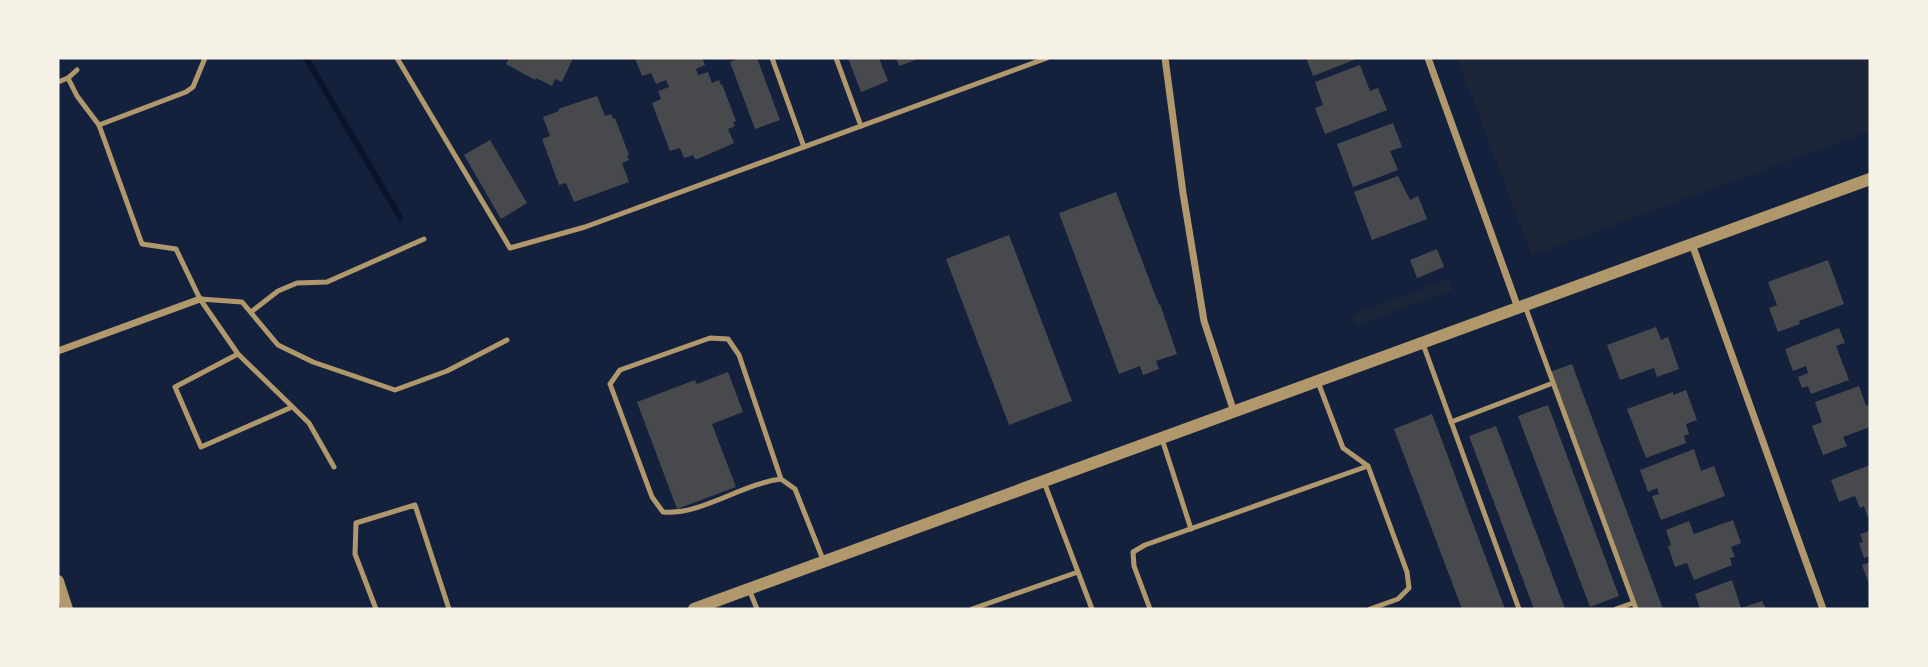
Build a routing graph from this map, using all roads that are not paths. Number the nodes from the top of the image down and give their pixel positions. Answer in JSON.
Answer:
{"nodes":[{"id":1,"x":205,"y":58,"type":"edge"},
{"id":2,"x":397,"y":58,"type":"edge"},
{"id":3,"x":772,"y":58,"type":"edge"},
{"id":4,"x":836,"y":58,"type":"edge"},
{"id":5,"x":1047,"y":58,"type":"edge"},
{"id":6,"x":1165,"y":58,"type":"edge"},
{"id":7,"x":1428,"y":58,"type":"edge"},
{"id":8,"x":78,"y":70,"type":"dead end"},
{"id":9,"x":68,"y":78,"type":"junction"},
{"id":10,"x":58,"y":82,"type":"edge"},
{"id":11,"x":99,"y":125,"type":"junction"},
{"id":12,"x":861,"y":126,"type":"junction"},
{"id":13,"x":804,"y":147,"type":"junction"},
{"id":14,"x":1870,"y":178,"type":"edge"},
{"id":15,"x":424,"y":239,"type":"dead end"},
{"id":16,"x":1692,"y":244,"type":"junction"},
{"id":17,"x":200,"y":299,"type":"junction"},
{"id":18,"x":1522,"y":307,"type":"junction"},
{"id":19,"x":251,"y":312,"type":"junction"},
{"id":20,"x":506,"y":341,"type":"dead end"},
{"id":21,"x":1423,"y":344,"type":"junction"},
{"id":22,"x":58,"y":351,"type":"edge"},
{"id":23,"x":238,"y":354,"type":"junction"},
{"id":24,"x":1318,"y":382,"type":"junction"},
{"id":25,"x":1553,"y":383,"type":"junction"},
{"id":26,"x":292,"y":407,"type":"junction"},
{"id":27,"x":1234,"y":413,"type":"junction"},
{"id":28,"x":1451,"y":422,"type":"junction"},
{"id":29,"x":1162,"y":439,"type":"junction"},
{"id":30,"x":1368,"y":466,"type":"junction"},
{"id":31,"x":334,"y":467,"type":"dead end"},
{"id":32,"x":781,"y":479,"type":"junction"},
{"id":33,"x":1044,"y":482,"type":"junction"},
{"id":34,"x":1191,"y":529,"type":"junction"},
{"id":35,"x":824,"y":562,"type":"junction"},
{"id":36,"x":1078,"y":572,"type":"junction"},
{"id":37,"x":58,"y":582,"type":"edge"},
{"id":38,"x":749,"y":589,"type":"junction"},
{"id":39,"x":1634,"y":606,"type":"edge"},
{"id":40,"x":67,"y":609,"type":"edge"},
{"id":41,"x":376,"y":609,"type":"edge"},
{"id":42,"x":449,"y":609,"type":"edge"},
{"id":43,"x":694,"y":609,"type":"edge"},
{"id":44,"x":757,"y":609,"type":"edge"},
{"id":45,"x":972,"y":609,"type":"edge"},
{"id":46,"x":1092,"y":609,"type":"edge"},
{"id":47,"x":1150,"y":609,"type":"edge"},
{"id":48,"x":1370,"y":609,"type":"edge"},
{"id":49,"x":1519,"y":609,"type":"edge"},
{"id":50,"x":1616,"y":609,"type":"edge"},
{"id":51,"x":1823,"y":609,"type":"edge"}],
"edges":[{"from":1,"to":11,"type":"lane"},
{"from":2,"to":13,"type":"lane"},
{"from":3,"to":13,"type":"lane"},
{"from":4,"to":12,"type":"lane"},
{"from":5,"to":12,"type":"lane"},
{"from":6,"to":27,"type":"street"},
{"from":7,"to":18,"type":"street"},
{"from":8,"to":9,"type":"lane"},
{"from":9,"to":10,"type":"lane"},
{"from":9,"to":11,"type":"lane"},
{"from":11,"to":17,"type":"lane"},
{"from":12,"to":13,"type":"lane"},
{"from":14,"to":16,"type":"street"},
{"from":15,"to":19,"type":"lane"},
{"from":16,"to":18,"type":"street"},
{"from":16,"to":51,"type":"street"},
{"from":17,"to":19,"type":"lane"},
{"from":17,"to":22,"type":"street"},
{"from":17,"to":23,"type":"lane"},
{"from":18,"to":21,"type":"street"},
{"from":18,"to":25,"type":"lane"},
{"from":19,"to":20,"type":"lane"},
{"from":21,"to":24,"type":"street"},
{"from":21,"to":28,"type":"lane"},
{"from":23,"to":26,"type":"lane"},
{"from":23,"to":26,"type":"lane"},
{"from":24,"to":27,"type":"street"},
{"from":24,"to":30,"type":"lane"},
{"from":25,"to":28,"type":"lane"},
{"from":25,"to":39,"type":"lane"},
{"from":26,"to":31,"type":"lane"},
{"from":27,"to":29,"type":"street"},
{"from":28,"to":49,"type":"lane"},
{"from":29,"to":33,"type":"street"},
{"from":29,"to":34,"type":"lane"},
{"from":30,"to":34,"type":"lane"},
{"from":30,"to":48,"type":"lane"},
{"from":32,"to":32,"type":"lane"},
{"from":32,"to":35,"type":"lane"},
{"from":33,"to":35,"type":"street"},
{"from":33,"to":36,"type":"lane"},
{"from":34,"to":47,"type":"lane"},
{"from":35,"to":38,"type":"street"},
{"from":36,"to":45,"type":"lane"},
{"from":36,"to":46,"type":"lane"},
{"from":37,"to":40,"type":"street"},
{"from":38,"to":43,"type":"street"},
{"from":38,"to":44,"type":"lane"},
{"from":39,"to":50,"type":"lane"},
{"from":41,"to":42,"type":"lane"}]}
